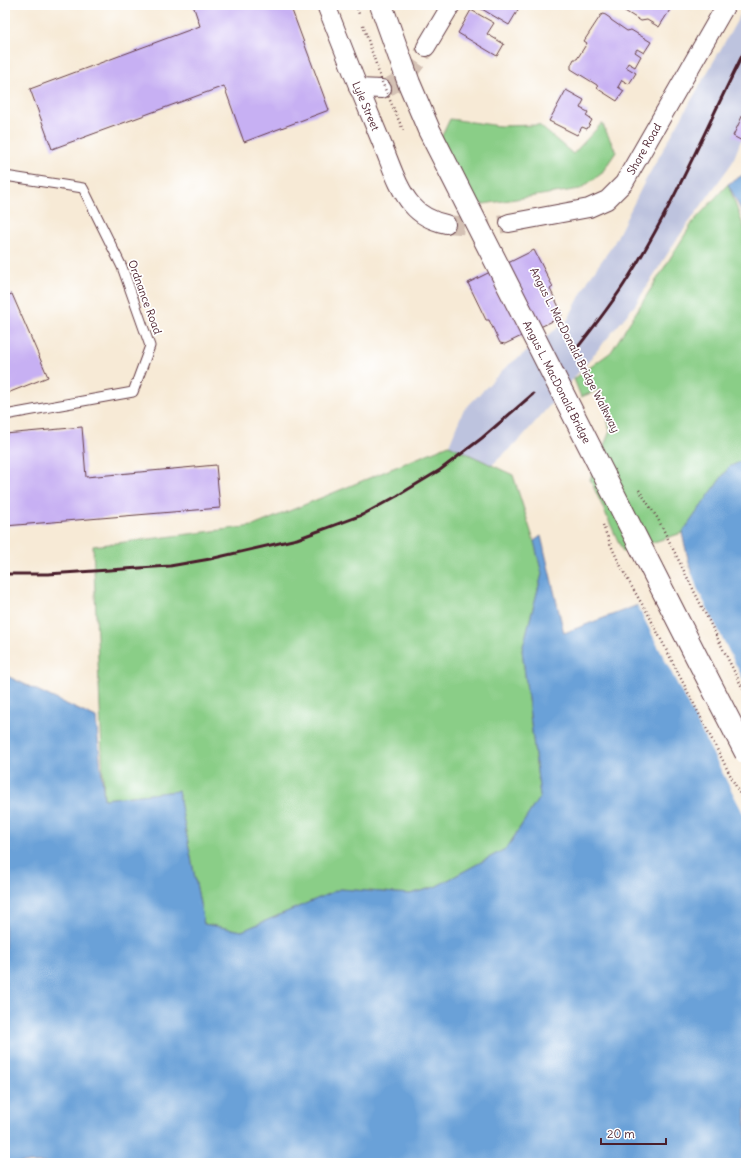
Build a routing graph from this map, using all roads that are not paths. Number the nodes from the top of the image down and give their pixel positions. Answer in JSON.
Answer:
{"nodes":[{"id":1,"x":326,"y":5,"type":"edge"},
{"id":2,"x":381,"y":5,"type":"edge"},
{"id":3,"x":451,"y":5,"type":"edge"},
{"id":4,"x":726,"y":5,"type":"edge"},
{"id":5,"x":426,"y":47,"type":"tunnel mouth"},
{"id":6,"x":358,"y":88,"type":"junction"},
{"id":7,"x":382,"y":89,"type":"tunnel mouth"},
{"id":8,"x":5,"y":176,"type":"edge"},
{"id":9,"x":446,"y":224,"type":"tunnel mouth"},
{"id":10,"x":509,"y":224,"type":"tunnel mouth"},
{"id":11,"x":5,"y":415,"type":"edge"},
{"id":12,"x":746,"y":753,"type":"edge"}],
"edges":[{"from":1,"to":6,"type":"street","name":"Lyle Street"},
{"from":2,"to":12,"type":"main road","name":"Angus L. MacDonald Bridge","bridge":true},
{"from":3,"to":5,"type":"street"},
{"from":4,"to":10,"type":"street","name":"Shore Road"},
{"from":6,"to":7,"type":"street"},
{"from":6,"to":9,"type":"street","name":"Lyle Street"},
{"from":8,"to":11,"type":"lane","name":"Ordnance Road"}]}
